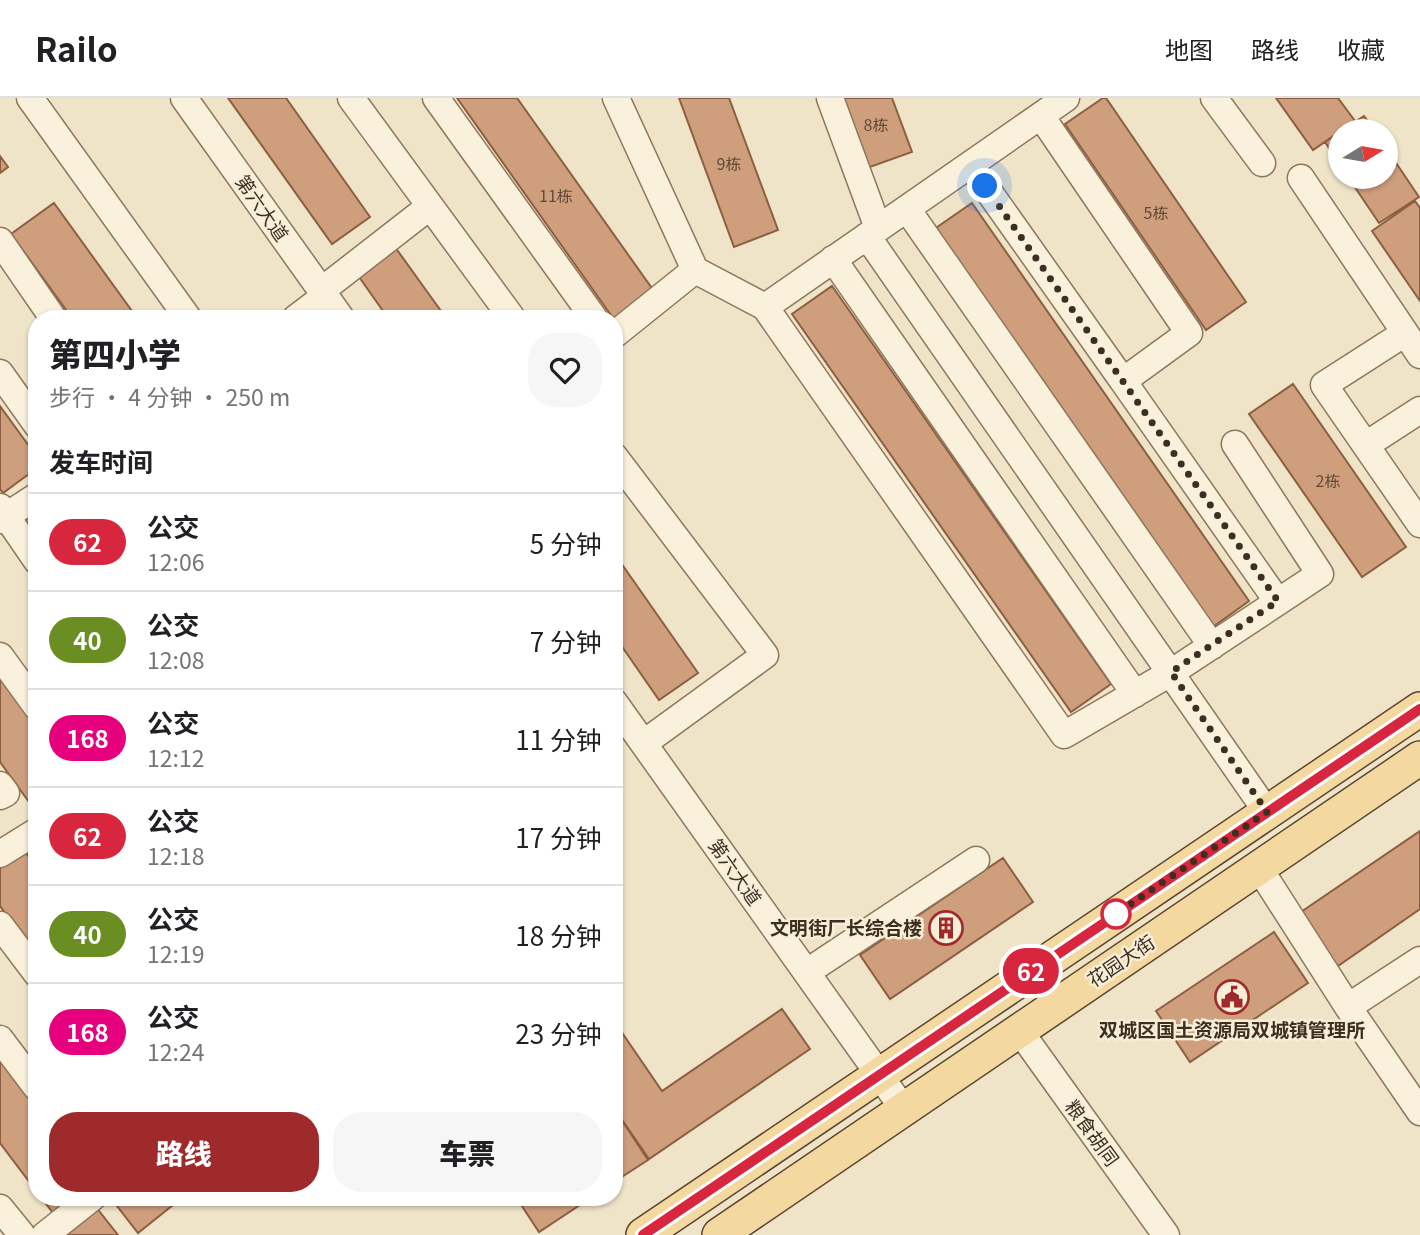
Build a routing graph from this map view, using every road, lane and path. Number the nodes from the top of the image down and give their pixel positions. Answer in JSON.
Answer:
{"nodes":[{"id":1,"x":30,"y":98,"type":"edge"},
{"id":2,"x":184,"y":98,"type":"edge"},
{"id":3,"x":351,"y":98,"type":"edge"},
{"id":4,"x":436,"y":98,"type":"edge"},
{"id":5,"x":617,"y":98,"type":"edge"},
{"id":6,"x":830,"y":98,"type":"edge"},
{"id":7,"x":1214,"y":98,"type":"edge"},
{"id":8,"x":1049,"y":105,"type":"edge"},
{"id":9,"x":1262,"y":163,"type":"dead end"},
{"id":10,"x":970,"y":165,"type":"junction"},
{"id":11,"x":1301,"y":178,"type":"dead end"},
{"id":12,"x":429,"y":206,"type":"junction"},
{"id":13,"x":907,"y":209,"type":"junction"},
{"id":14,"x":873,"y":232,"type":"junction"},
{"id":15,"x":0,"y":241,"type":"edge"},
{"id":16,"x":833,"y":260,"type":"junction"},
{"id":17,"x":695,"y":270,"type":"junction"},
{"id":18,"x":323,"y":293,"type":"junction"},
{"id":19,"x":765,"y":307,"type":"junction"},
{"id":20,"x":48,"y":310,"type":"edge"},
{"id":21,"x":182,"y":310,"type":"edge"},
{"id":22,"x":305,"y":310,"type":"edge"},
{"id":23,"x":335,"y":310,"type":"edge"},
{"id":24,"x":506,"y":310,"type":"edge"},
{"id":25,"x":588,"y":310,"type":"edge"},
{"id":26,"x":623,"y":328,"type":"edge"},
{"id":27,"x":1405,"y":333,"type":"junction"},
{"id":28,"x":1420,"y":355,"type":"edge"},
{"id":29,"x":0,"y":373,"type":"edge"},
{"id":30,"x":1123,"y":381,"type":"junction"},
{"id":31,"x":1420,"y":410,"type":"edge"},
{"id":32,"x":28,"y":412,"type":"edge"},
{"id":33,"x":1234,"y":444,"type":"dead end"},
{"id":34,"x":1366,"y":445,"type":"junction"},
{"id":35,"x":623,"y":474,"type":"edge"},
{"id":36,"x":28,"y":501,"type":"edge"},
{"id":37,"x":2,"y":514,"type":"edge"},
{"id":38,"x":1420,"y":524,"type":"edge"},
{"id":39,"x":28,"y":549,"type":"edge"},
{"id":40,"x":1278,"y":601,"type":"junction"},
{"id":41,"x":1212,"y":646,"type":"junction"},
{"id":42,"x":0,"y":656,"type":"edge"},
{"id":43,"x":1171,"y":672,"type":"junction"},
{"id":44,"x":1135,"y":694,"type":"junction"},
{"id":45,"x":28,"y":695,"type":"edge"},
{"id":46,"x":1420,"y":709,"type":"edge"},
{"id":47,"x":623,"y":714,"type":"edge"},
{"id":48,"x":644,"y":743,"type":"junction"},
{"id":49,"x":1420,"y":758,"type":"edge"},
{"id":50,"x":0,"y":785,"type":"edge"},
{"id":51,"x":0,"y":796,"type":"edge"},
{"id":52,"x":1267,"y":812,"type":"junction"},
{"id":53,"x":28,"y":837,"type":"edge"},
{"id":54,"x":0,"y":854,"type":"edge"},
{"id":55,"x":976,"y":860,"type":"dead end"},
{"id":56,"x":1259,"y":868,"type":"junction"},
{"id":57,"x":4,"y":938,"type":"edge"},
{"id":58,"x":1420,"y":960,"type":"edge"},
{"id":59,"x":28,"y":964,"type":"edge"},
{"id":60,"x":807,"y":972,"type":"junction"},
{"id":61,"x":1348,"y":1007,"type":"junction"},
{"id":62,"x":1018,"y":1030,"type":"junction"},
{"id":63,"x":0,"y":1039,"type":"edge"},
{"id":64,"x":879,"y":1073,"type":"junction"},
{"id":65,"x":28,"y":1076,"type":"edge"},
{"id":66,"x":905,"y":1111,"type":"junction"},
{"id":67,"x":1420,"y":1112,"type":"edge"},
{"id":68,"x":82,"y":1206,"type":"edge"},
{"id":69,"x":0,"y":1208,"type":"edge"},
{"id":70,"x":22,"y":1235,"type":"edge"},
{"id":71,"x":45,"y":1235,"type":"edge"},
{"id":72,"x":643,"y":1235,"type":"edge"},
{"id":73,"x":719,"y":1235,"type":"edge"},
{"id":74,"x":1166,"y":1235,"type":"edge"}],
"edges":[{"from":1,"to":21,"type":"street"},
{"from":2,"to":18,"type":"street","name":"第六大道"},
{"from":3,"to":12,"type":"street"},
{"from":4,"to":25,"type":"street"},
{"from":5,"to":17,"type":"street"},
{"from":6,"to":14,"type":"street"},
{"from":7,"to":9,"type":"street"},
{"from":8,"to":10,"type":"street"},
{"from":8,"to":30,"type":"street"},
{"from":10,"to":13,"type":"street"},
{"from":10,"to":30,"type":"street"},
{"from":11,"to":27,"type":"street"},
{"from":12,"to":18,"type":"street"},
{"from":12,"to":24,"type":"street"},
{"from":13,"to":14,"type":"street"},
{"from":13,"to":41,"type":"street"},
{"from":14,"to":16,"type":"street"},
{"from":14,"to":43,"type":"street"},
{"from":15,"to":20,"type":"street"},
{"from":16,"to":19,"type":"street"},
{"from":16,"to":44,"type":"street"},
{"from":17,"to":19,"type":"street"},
{"from":17,"to":26,"type":"street"},
{"from":18,"to":22,"type":"street"},
{"from":18,"to":23,"type":"street","name":"第六大道"},
{"from":19,"to":44,"type":"street"},
{"from":27,"to":28,"type":"street"},
{"from":27,"to":34,"type":"street"},
{"from":29,"to":32,"type":"street"},
{"from":30,"to":40,"type":"street"},
{"from":31,"to":34,"type":"street"},
{"from":33,"to":40,"type":"street"},
{"from":34,"to":38,"type":"street"},
{"from":35,"to":48,"type":"street"},
{"from":36,"to":37,"type":"street"},
{"from":37,"to":39,"type":"street"},
{"from":40,"to":41,"type":"street"},
{"from":41,"to":43,"type":"street"},
{"from":42,"to":45,"type":"street"},
{"from":43,"to":44,"type":"street"},
{"from":43,"to":52,"type":"street"},
{"from":46,"to":52,"type":"main road"},
{"from":47,"to":48,"type":"street","name":"第六大道"},
{"from":48,"to":60,"type":"street","name":"第六大道"},
{"from":49,"to":56,"type":"main road","name":"花园大街"},
{"from":50,"to":51,"type":"street"},
{"from":52,"to":64,"type":"main road"},
{"from":53,"to":54,"type":"street"},
{"from":55,"to":60,"type":"street"},
{"from":56,"to":61,"type":"street"},
{"from":56,"to":62,"type":"main road","name":"花园大街"},
{"from":57,"to":59,"type":"street"},
{"from":58,"to":61,"type":"street"},
{"from":60,"to":64,"type":"street","name":"第六大道"},
{"from":61,"to":67,"type":"street"},
{"from":62,"to":66,"type":"main road","name":"花园大街"},
{"from":62,"to":74,"type":"street","name":"粮食胡同"},
{"from":63,"to":65,"type":"street"},
{"from":64,"to":66,"type":"street","name":"第六大道"},
{"from":64,"to":72,"type":"main road"},
{"from":66,"to":73,"type":"main road","name":"花园大街"},
{"from":68,"to":71,"type":"street"},
{"from":69,"to":70,"type":"street"}]}
